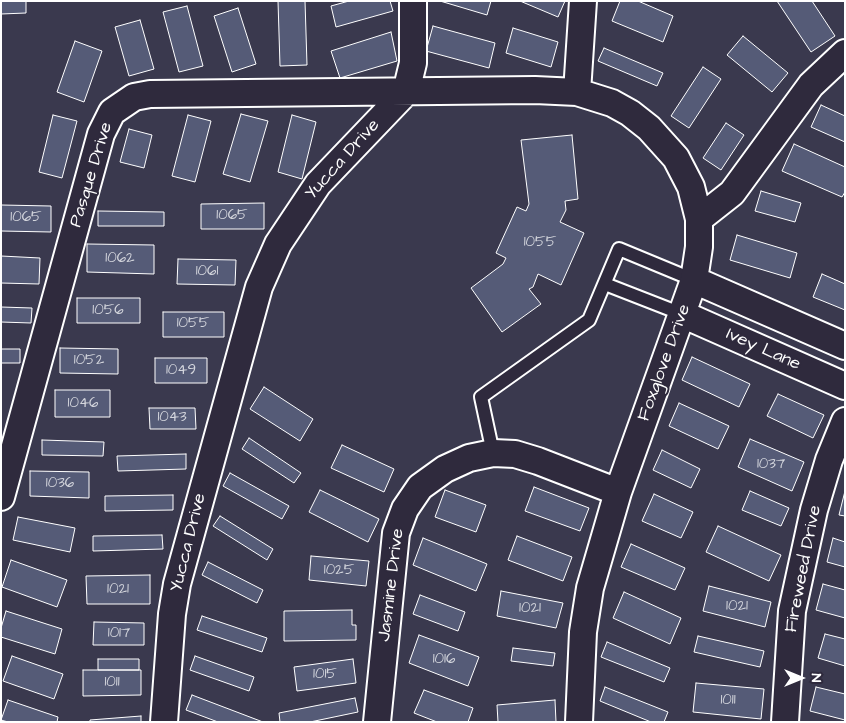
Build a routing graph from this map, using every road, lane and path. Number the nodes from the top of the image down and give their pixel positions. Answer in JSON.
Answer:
{"nodes":[{"id":1,"x":412,"y":1,"type":"edge"},
{"id":2,"x":583,"y":1,"type":"edge"},
{"id":3,"x":845,"y":53,"type":"edge"},
{"id":4,"x":406,"y":92,"type":"junction"},
{"id":5,"x":577,"y":92,"type":"junction"},
{"id":6,"x":699,"y":218,"type":"junction"},
{"id":7,"x":694,"y":280,"type":"junction"},
{"id":8,"x":605,"y":284,"type":"junction"},
{"id":9,"x":682,"y":314,"type":"junction"},
{"id":10,"x":845,"y":346,"type":"edge"},
{"id":11,"x":845,"y":386,"type":"edge"},
{"id":12,"x":845,"y":421,"type":"edge"},
{"id":13,"x":493,"y":453,"type":"junction"},
{"id":14,"x":618,"y":492,"type":"junction"},
{"id":15,"x":1,"y":497,"type":"edge"},
{"id":16,"x":164,"y":722,"type":"edge"},
{"id":17,"x":377,"y":722,"type":"edge"},
{"id":18,"x":579,"y":722,"type":"edge"},
{"id":19,"x":785,"y":722,"type":"edge"}],
"edges":[{"from":1,"to":4,"type":"street"},
{"from":2,"to":5,"type":"street"},
{"from":3,"to":6,"type":"street"},
{"from":4,"to":5,"type":"street"},
{"from":4,"to":15,"type":"street","name":"Pasque Drive"},
{"from":4,"to":16,"type":"street","name":"Yucca Drive"},
{"from":5,"to":6,"type":"street"},
{"from":6,"to":7,"type":"street","name":"Foxglove Drive"},
{"from":7,"to":8,"type":"lane"},
{"from":7,"to":9,"type":"street","name":"Foxglove Drive"},
{"from":7,"to":10,"type":"street","name":"Ivey Lane"},
{"from":8,"to":9,"type":"lane"},
{"from":8,"to":13,"type":"lane"},
{"from":9,"to":11,"type":"street","name":"Ivey Lane"},
{"from":9,"to":14,"type":"street","name":"Foxglove Drive"},
{"from":12,"to":19,"type":"street","name":"Fireweed Drive"},
{"from":13,"to":14,"type":"street","name":"Jasmine Drive"},
{"from":13,"to":17,"type":"street","name":"Jasmine Drive"},
{"from":14,"to":18,"type":"street","name":"Foxglove Drive"}]}
